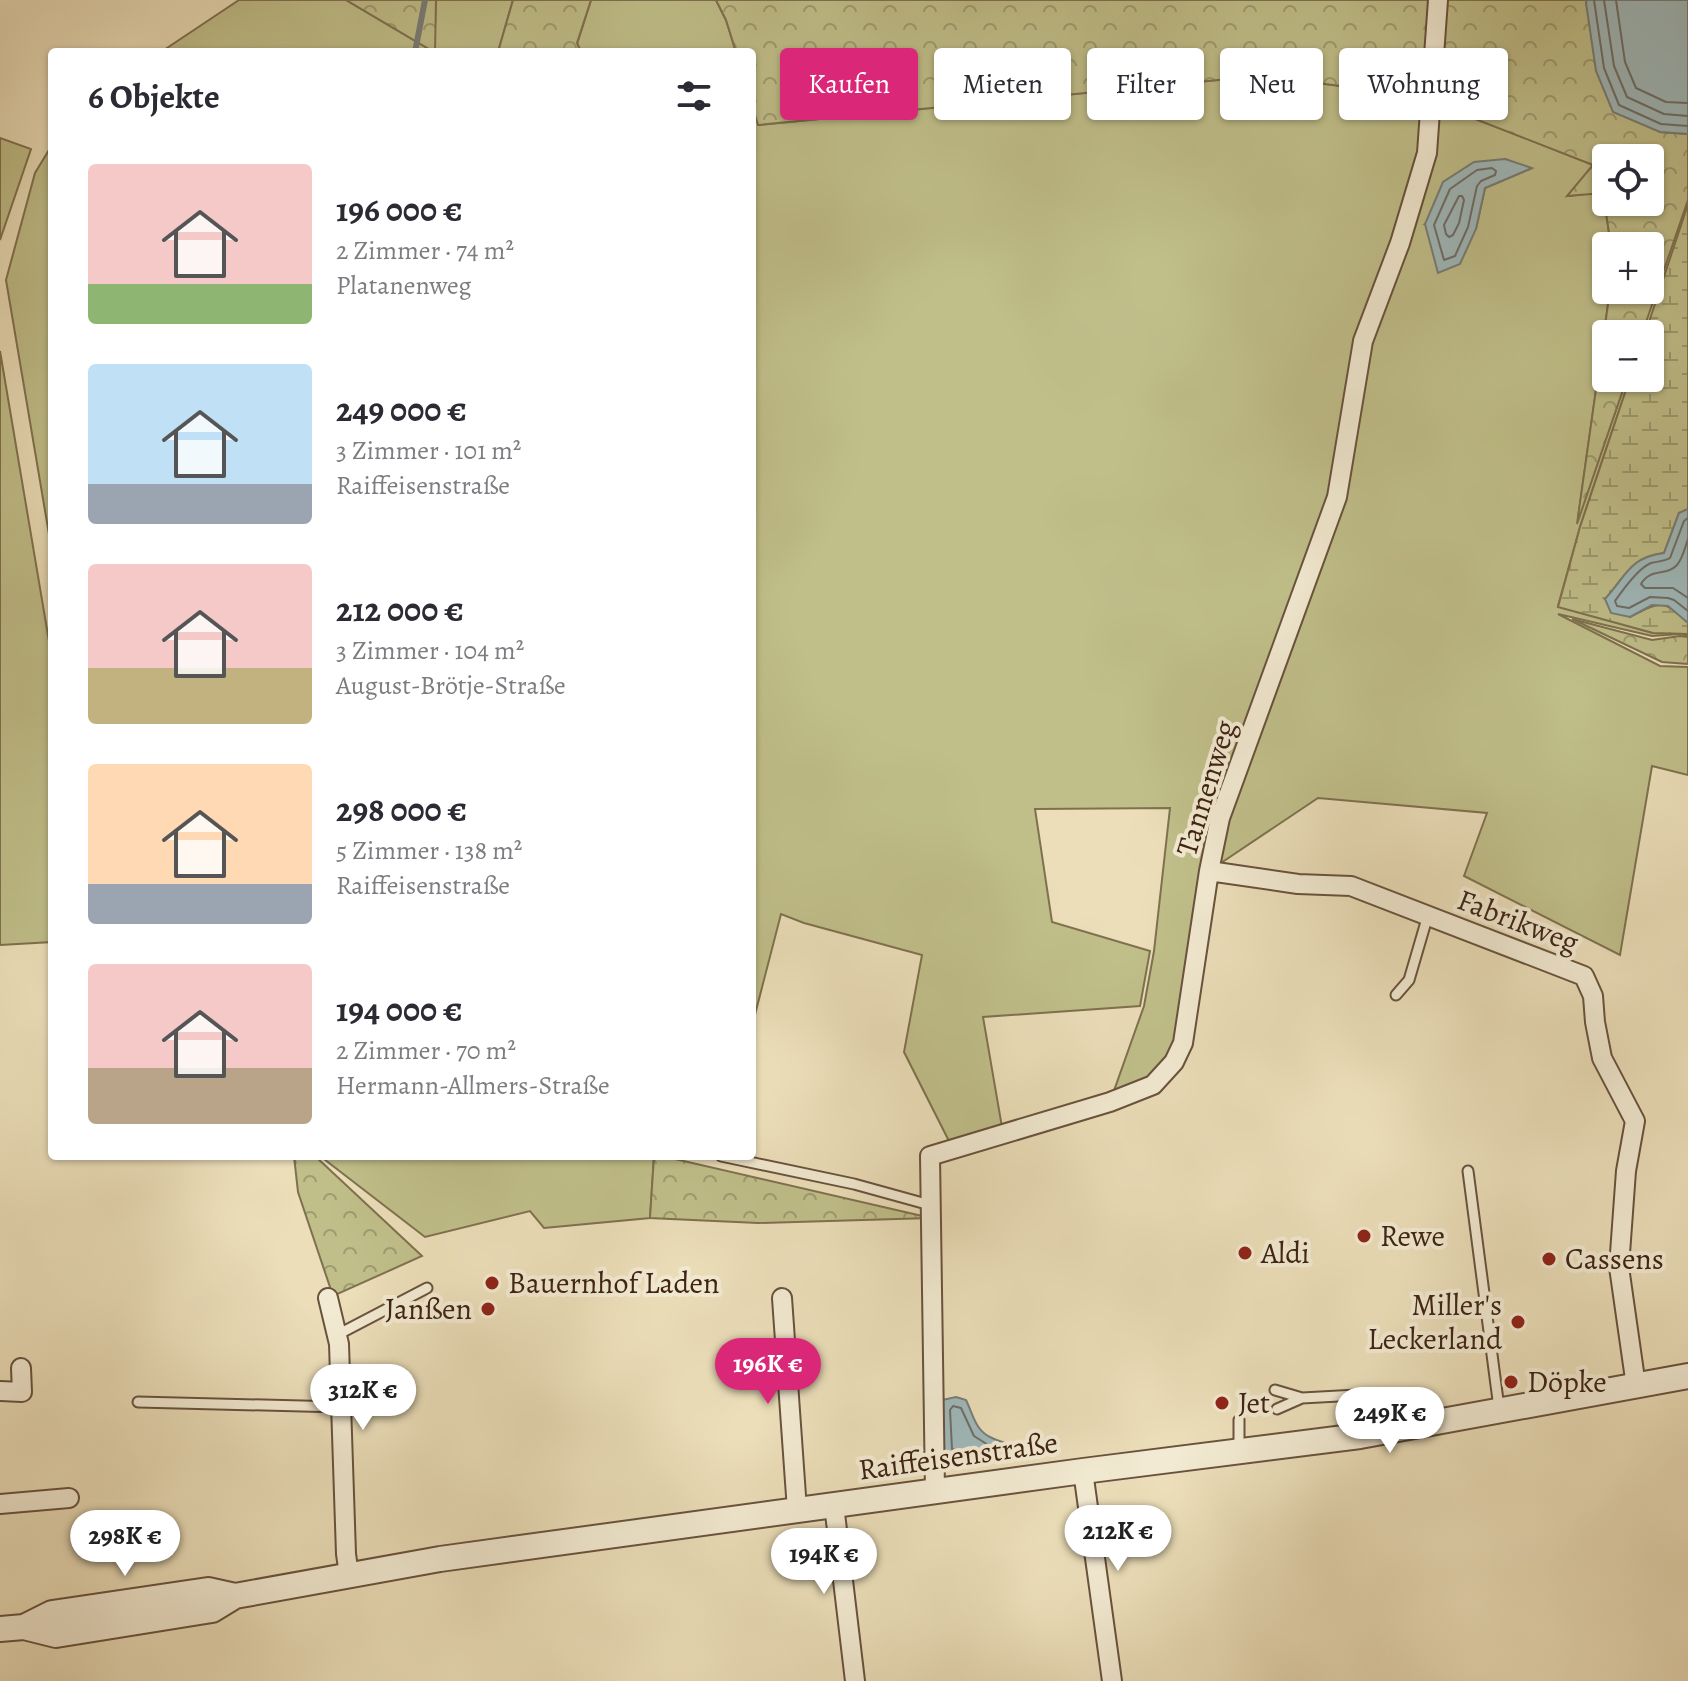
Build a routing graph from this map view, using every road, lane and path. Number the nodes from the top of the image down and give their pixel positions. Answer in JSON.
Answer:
{"nodes":[{"id":1,"x":1438,"y":0,"type":"edge"},
{"id":2,"x":1209,"y":871,"type":"junction"},
{"id":3,"x":1428,"y":915,"type":"junction"},
{"id":4,"x":1396,"y":995,"type":"dead end"},
{"id":5,"x":740,"y":1160,"type":"edge"},
{"id":6,"x":1468,"y":1171,"type":"dead end"},
{"id":7,"x":930,"y":1205,"type":"junction"},
{"id":8,"x":427,"y":1288,"type":"dead end"},
{"id":9,"x":328,"y":1298,"type":"dead end"},
{"id":10,"x":782,"y":1298,"type":"dead end"},
{"id":11,"x":337,"y":1335,"type":"junction"},
{"id":12,"x":21,"y":1368,"type":"dead end"},
{"id":13,"x":1688,"y":1376,"type":"edge"},
{"id":14,"x":1636,"y":1386,"type":"junction"},
{"id":15,"x":1275,"y":1390,"type":"dead end"},
{"id":16,"x":0,"y":1391,"type":"edge"},
{"id":17,"x":1302,"y":1398,"type":"junction"},
{"id":18,"x":138,"y":1402,"type":"dead end"},
{"id":19,"x":341,"y":1407,"type":"junction"},
{"id":20,"x":1277,"y":1409,"type":"dead end"},
{"id":21,"x":1499,"y":1411,"type":"junction"},
{"id":22,"x":1239,"y":1420,"type":"dead end"},
{"id":23,"x":1360,"y":1436,"type":"junction"},
{"id":24,"x":1239,"y":1453,"type":"junction"},
{"id":25,"x":1083,"y":1471,"type":"junction"},
{"id":26,"x":935,"y":1491,"type":"junction"},
{"id":27,"x":69,"y":1498,"type":"dead end"},
{"id":28,"x":0,"y":1504,"type":"edge"},
{"id":29,"x":834,"y":1505,"type":"junction"},
{"id":30,"x":797,"y":1510,"type":"junction"},
{"id":31,"x":349,"y":1575,"type":"junction"},
{"id":32,"x":12,"y":1628,"type":"edge"},
{"id":33,"x":855,"y":1681,"type":"edge"},
{"id":34,"x":1112,"y":1681,"type":"edge"}],
"edges":[{"from":1,"to":2,"type":"street","name":"Tannenweg"},
{"from":2,"to":3,"type":"street","name":"Fabrikweg"},
{"from":2,"to":7,"type":"street","name":"Tannenweg"},
{"from":3,"to":4,"type":"lane"},
{"from":3,"to":14,"type":"street","name":"Fabrikweg"},
{"from":5,"to":7,"type":"lane"},
{"from":6,"to":21,"type":"lane"},
{"from":7,"to":26,"type":"street","name":"Tannenweg"},
{"from":8,"to":11,"type":"lane"},
{"from":9,"to":11,"type":"street"},
{"from":10,"to":30,"type":"street"},
{"from":11,"to":19,"type":"street"},
{"from":12,"to":16,"type":"street"},
{"from":13,"to":14,"type":"street","name":"Raiffeisenstraße"},
{"from":14,"to":21,"type":"street","name":"Raiffeisenstraße"},
{"from":15,"to":17,"type":"lane"},
{"from":17,"to":20,"type":"lane"},
{"from":17,"to":23,"type":"lane"},
{"from":18,"to":19,"type":"lane"},
{"from":19,"to":31,"type":"street"},
{"from":21,"to":23,"type":"street","name":"Raiffeisenstraße"},
{"from":22,"to":24,"type":"lane"},
{"from":23,"to":24,"type":"street","name":"Raiffeisenstraße"},
{"from":24,"to":25,"type":"street","name":"Raiffeisenstraße"},
{"from":25,"to":26,"type":"street","name":"Raiffeisenstraße"},
{"from":25,"to":34,"type":"street"},
{"from":26,"to":29,"type":"street","name":"Raiffeisenstraße"},
{"from":27,"to":28,"type":"street"},
{"from":29,"to":30,"type":"street","name":"Raiffeisenstraße"},
{"from":29,"to":33,"type":"street"},
{"from":30,"to":31,"type":"street","name":"Raiffeisenstraße"},
{"from":31,"to":32,"type":"street","name":"Raiffeisenstraße"}]}
